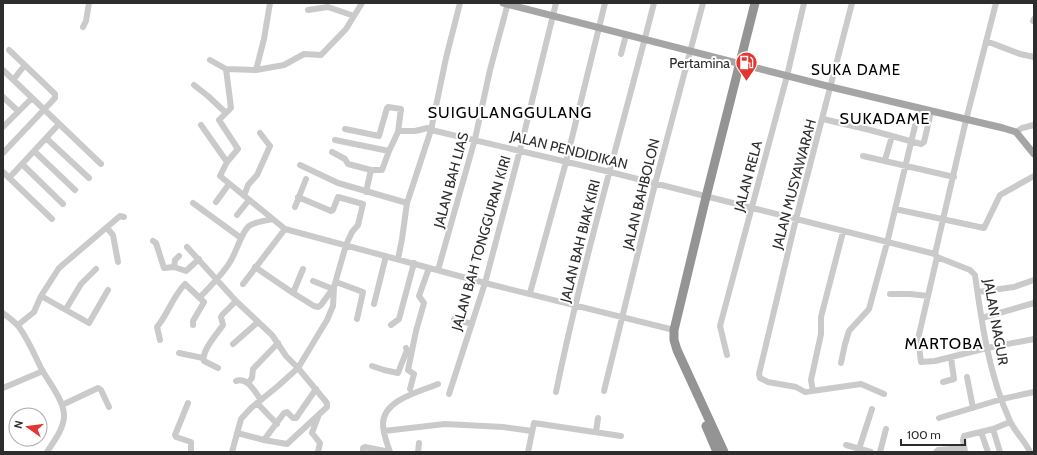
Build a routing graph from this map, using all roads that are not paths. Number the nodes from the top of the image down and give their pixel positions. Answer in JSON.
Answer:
{"nodes":[{"id":1,"x":89,"y":3,"type":"edge"},
{"id":2,"x":270,"y":3,"type":"edge"},
{"id":3,"x":360,"y":3,"type":"edge"},
{"id":4,"x":460,"y":3,"type":"edge"},
{"id":5,"x":556,"y":3,"type":"edge"},
{"id":6,"x":606,"y":3,"type":"edge"},
{"id":7,"x":654,"y":3,"type":"edge"},
{"id":8,"x":704,"y":3,"type":"edge"},
{"id":9,"x":750,"y":3,"type":"edge"},
{"id":10,"x":755,"y":3,"type":"edge"},
{"id":11,"x":804,"y":3,"type":"edge"},
{"id":12,"x":852,"y":3,"type":"edge"},
{"id":13,"x":996,"y":3,"type":"edge"},
{"id":14,"x":506,"y":4,"type":"edge"},
{"id":15,"x":308,"y":10,"type":"dead end"},
{"id":16,"x":354,"y":16,"type":"junction"},
{"id":17,"x":553,"y":17,"type":"junction"},
{"id":18,"x":83,"y":27,"type":"dead end"},
{"id":19,"x":599,"y":28,"type":"junction"},
{"id":20,"x":626,"y":35,"type":"junction"},
{"id":21,"x":645,"y":40,"type":"junction"},
{"id":22,"x":986,"y":41,"type":"junction"},
{"id":23,"x":10,"y":50,"type":"dead end"},
{"id":24,"x":690,"y":52,"type":"junction"},
{"id":25,"x":621,"y":54,"type":"dead end"},
{"id":26,"x":1034,"y":57,"type":"edge"},
{"id":27,"x":210,"y":60,"type":"dead end"},
{"id":28,"x":738,"y":63,"type":"junction"},
{"id":29,"x":25,"y":65,"type":"junction"},
{"id":30,"x":226,"y":69,"type":"junction"},
{"id":31,"x":3,"y":70,"type":"edge"},
{"id":32,"x":256,"y":70,"type":"junction"},
{"id":33,"x":787,"y":76,"type":"junction"},
{"id":34,"x":13,"y":80,"type":"junction"},
{"id":35,"x":194,"y":85,"type":"dead end"},
{"id":36,"x":831,"y":87,"type":"junction"},
{"id":37,"x":3,"y":97,"type":"edge"},
{"id":38,"x":32,"y":98,"type":"junction"},
{"id":39,"x":919,"y":109,"type":"junction"},
{"id":40,"x":44,"y":110,"type":"junction"},
{"id":41,"x":18,"y":111,"type":"junction"},
{"id":42,"x":930,"y":112,"type":"junction"},
{"id":43,"x":226,"y":113,"type":"junction"},
{"id":44,"x":823,"y":119,"type":"junction"},
{"id":45,"x":966,"y":120,"type":"junction"},
{"id":46,"x":4,"y":124,"type":"edge"},
{"id":47,"x":59,"y":124,"type":"junction"},
{"id":48,"x":201,"y":125,"type":"dead end"},
{"id":49,"x":1034,"y":125,"type":"edge"},
{"id":50,"x":432,"y":128,"type":"junction"},
{"id":51,"x":345,"y":129,"type":"dead end"},
{"id":52,"x":399,"y":131,"type":"junction"},
{"id":53,"x":1016,"y":132,"type":"junction"},
{"id":54,"x":260,"y":134,"type":"dead end"},
{"id":55,"x":892,"y":136,"type":"junction"},
{"id":56,"x":46,"y":138,"type":"junction"},
{"id":57,"x":335,"y":140,"type":"dead end"},
{"id":58,"x":475,"y":140,"type":"junction"},
{"id":59,"x":911,"y":142,"type":"junction"},
{"id":60,"x":520,"y":150,"type":"junction"},
{"id":61,"x":389,"y":151,"type":"junction"},
{"id":62,"x":34,"y":152,"type":"junction"},
{"id":63,"x":332,"y":152,"type":"dead end"},
{"id":64,"x":3,"y":153,"type":"edge"},
{"id":65,"x":1034,"y":154,"type":"edge"},
{"id":66,"x":864,"y":156,"type":"dead end"},
{"id":67,"x":885,"y":160,"type":"junction"},
{"id":68,"x":227,"y":162,"type":"junction"},
{"id":69,"x":566,"y":162,"type":"junction"},
{"id":70,"x":22,"y":164,"type":"junction"},
{"id":71,"x":101,"y":164,"type":"dead end"},
{"id":72,"x":300,"y":165,"type":"dead end"},
{"id":73,"x":906,"y":165,"type":"junction"},
{"id":74,"x":371,"y":170,"type":"junction"},
{"id":75,"x":3,"y":172,"type":"edge"},
{"id":76,"x":610,"y":172,"type":"junction"},
{"id":77,"x":1034,"y":176,"type":"edge"},
{"id":78,"x":954,"y":177,"type":"junction"},
{"id":79,"x":9,"y":178,"type":"junction"},
{"id":80,"x":88,"y":178,"type":"dead end"},
{"id":81,"x":306,"y":179,"type":"dead end"},
{"id":82,"x":229,"y":184,"type":"junction"},
{"id":83,"x":655,"y":184,"type":"junction"},
{"id":84,"x":75,"y":190,"type":"dead end"},
{"id":85,"x":366,"y":192,"type":"junction"},
{"id":86,"x":703,"y":196,"type":"junction"},
{"id":87,"x":298,"y":197,"type":"junction"},
{"id":88,"x":246,"y":198,"type":"junction"},
{"id":89,"x":216,"y":202,"type":"dead end"},
{"id":90,"x":193,"y":203,"type":"dead end"},
{"id":91,"x":407,"y":203,"type":"junction"},
{"id":92,"x":64,"y":204,"type":"dead end"},
{"id":93,"x":294,"y":207,"type":"dead end"},
{"id":94,"x":752,"y":208,"type":"junction"},
{"id":95,"x":895,"y":209,"type":"junction"},
{"id":96,"x":237,"y":215,"type":"dead end"},
{"id":97,"x":124,"y":217,"type":"dead end"},
{"id":98,"x":52,"y":219,"type":"dead end"},
{"id":99,"x":272,"y":219,"type":"junction"},
{"id":100,"x":796,"y":219,"type":"junction"},
{"id":101,"x":943,"y":219,"type":"junction"},
{"id":102,"x":107,"y":228,"type":"junction"},
{"id":103,"x":285,"y":229,"type":"junction"},
{"id":104,"x":843,"y":232,"type":"junction"},
{"id":105,"x":242,"y":238,"type":"junction"},
{"id":106,"x":153,"y":241,"type":"dead end"},
{"id":107,"x":887,"y":243,"type":"junction"},
{"id":108,"x":346,"y":245,"type":"junction"},
{"id":109,"x":187,"y":247,"type":"dead end"},
{"id":110,"x":179,"y":256,"type":"dead end"},
{"id":111,"x":386,"y":256,"type":"junction"},
{"id":112,"x":936,"y":256,"type":"junction"},
{"id":113,"x":199,"y":259,"type":"junction"},
{"id":114,"x":398,"y":259,"type":"junction"},
{"id":115,"x":118,"y":262,"type":"dead end"},
{"id":116,"x":414,"y":263,"type":"junction"},
{"id":117,"x":174,"y":267,"type":"junction"},
{"id":118,"x":255,"y":267,"type":"junction"},
{"id":119,"x":429,"y":268,"type":"junction"},
{"id":120,"x":96,"y":269,"type":"dead end"},
{"id":121,"x":303,"y":269,"type":"dead end"},
{"id":122,"x":438,"y":270,"type":"junction"},
{"id":123,"x":218,"y":280,"type":"junction"},
{"id":124,"x":1034,"y":280,"type":"edge"},
{"id":125,"x":313,"y":281,"type":"dead end"},
{"id":126,"x":485,"y":283,"type":"junction"},
{"id":127,"x":243,"y":284,"type":"dead end"},
{"id":128,"x":334,"y":286,"type":"junction"},
{"id":129,"x":108,"y":290,"type":"dead end"},
{"id":130,"x":978,"y":292,"type":"junction"},
{"id":131,"x":292,"y":293,"type":"junction"},
{"id":132,"x":530,"y":293,"type":"junction"},
{"id":133,"x":890,"y":294,"type":"dead end"},
{"id":134,"x":41,"y":296,"type":"junction"},
{"id":135,"x":928,"y":296,"type":"junction"},
{"id":136,"x":200,"y":297,"type":"junction"},
{"id":137,"x":236,"y":301,"type":"junction"},
{"id":138,"x":1034,"y":303,"type":"edge"},
{"id":139,"x":374,"y":304,"type":"dead end"},
{"id":140,"x":576,"y":305,"type":"junction"},
{"id":141,"x":66,"y":309,"type":"junction"},
{"id":142,"x":161,"y":312,"type":"dead end"},
{"id":143,"x":3,"y":313,"type":"edge"},
{"id":144,"x":623,"y":317,"type":"junction"},
{"id":145,"x":982,"y":318,"type":"junction"},
{"id":146,"x":357,"y":319,"type":"dead end"},
{"id":147,"x":454,"y":319,"type":"dead end"},
{"id":148,"x":162,"y":320,"type":"junction"},
{"id":149,"x":258,"y":322,"type":"junction"},
{"id":150,"x":472,"y":324,"type":"junction"},
{"id":151,"x":18,"y":325,"type":"junction"},
{"id":152,"x":193,"y":325,"type":"dead end"},
{"id":153,"x":391,"y":325,"type":"dead end"},
{"id":154,"x":671,"y":330,"type":"junction"},
{"id":155,"x":1034,"y":339,"type":"edge"},
{"id":156,"x":160,"y":340,"type":"dead end"},
{"id":157,"x":232,"y":344,"type":"dead end"},
{"id":158,"x":278,"y":344,"type":"junction"},
{"id":159,"x":406,"y":348,"type":"dead end"},
{"id":160,"x":987,"y":348,"type":"junction"},
{"id":161,"x":180,"y":353,"type":"dead end"},
{"id":162,"x":727,"y":355,"type":"dead end"},
{"id":163,"x":203,"y":358,"type":"junction"},
{"id":164,"x":951,"y":358,"type":"junction"},
{"id":165,"x":841,"y":364,"type":"dead end"},
{"id":166,"x":372,"y":366,"type":"dead end"},
{"id":167,"x":218,"y":368,"type":"dead end"},
{"id":168,"x":298,"y":368,"type":"junction"},
{"id":169,"x":43,"y":371,"type":"junction"},
{"id":170,"x":399,"y":371,"type":"junction"},
{"id":171,"x":409,"y":371,"type":"junction"},
{"id":172,"x":967,"y":377,"type":"dead end"},
{"id":173,"x":236,"y":381,"type":"dead end"},
{"id":174,"x":943,"y":382,"type":"dead end"},
{"id":175,"x":248,"y":383,"type":"junction"},
{"id":176,"x":438,"y":384,"type":"dead end"},
{"id":177,"x":3,"y":388,"type":"edge"},
{"id":178,"x":316,"y":389,"type":"junction"},
{"id":179,"x":410,"y":389,"type":"dead end"},
{"id":180,"x":604,"y":390,"type":"dead end"},
{"id":181,"x":813,"y":391,"type":"junction"},
{"id":182,"x":556,"y":392,"type":"dead end"},
{"id":183,"x":1034,"y":392,"type":"edge"},
{"id":184,"x":449,"y":394,"type":"dead end"},
{"id":185,"x":884,"y":394,"type":"dead end"},
{"id":186,"x":1002,"y":399,"type":"junction"},
{"id":187,"x":259,"y":402,"type":"junction"},
{"id":188,"x":188,"y":403,"type":"dead end"},
{"id":189,"x":62,"y":405,"type":"junction"},
{"id":190,"x":109,"y":407,"type":"dead end"},
{"id":191,"x":973,"y":408,"type":"junction"},
{"id":192,"x":872,"y":409,"type":"dead end"},
{"id":193,"x":319,"y":414,"type":"junction"},
{"id":194,"x":598,"y":418,"type":"dead end"},
{"id":195,"x":939,"y":418,"type":"dead end"},
{"id":196,"x":1010,"y":422,"type":"junction"},
{"id":197,"x":276,"y":424,"type":"junction"},
{"id":198,"x":886,"y":429,"type":"dead end"},
{"id":199,"x":993,"y":430,"type":"junction"},
{"id":200,"x":384,"y":431,"type":"junction"},
{"id":201,"x":532,"y":431,"type":"junction"},
{"id":202,"x":596,"y":432,"type":"junction"},
{"id":203,"x":981,"y":432,"type":"junction"},
{"id":204,"x":237,"y":433,"type":"junction"},
{"id":205,"x":621,"y":436,"type":"dead end"},
{"id":206,"x":264,"y":440,"type":"junction"},
{"id":207,"x":419,"y":443,"type":"dead end"},
{"id":208,"x":846,"y":445,"type":"dead end"},
{"id":209,"x":859,"y":450,"type":"edge"},
{"id":210,"x":965,"y":450,"type":"edge"},
{"id":211,"x":47,"y":452,"type":"edge"},
{"id":212,"x":192,"y":452,"type":"edge"},
{"id":213,"x":232,"y":452,"type":"edge"},
{"id":214,"x":318,"y":452,"type":"edge"},
{"id":215,"x":363,"y":452,"type":"edge"},
{"id":216,"x":390,"y":452,"type":"edge"},
{"id":217,"x":418,"y":452,"type":"edge"},
{"id":218,"x":528,"y":452,"type":"edge"},
{"id":219,"x":717,"y":452,"type":"edge"},
{"id":220,"x":724,"y":452,"type":"edge"},
{"id":221,"x":871,"y":452,"type":"edge"},
{"id":222,"x":880,"y":452,"type":"edge"},
{"id":223,"x":936,"y":452,"type":"edge"},
{"id":224,"x":988,"y":452,"type":"edge"},
{"id":225,"x":1000,"y":452,"type":"edge"},
{"id":226,"x":1030,"y":452,"type":"edge"}],
"edges":[{"from":1,"to":18,"type":"street"},
{"from":2,"to":32,"type":"street"},
{"from":3,"to":16,"type":"street"},
{"from":4,"to":50,"type":"street"},
{"from":5,"to":17,"type":"street","name":"JALAN BAH TONGGURAN KIRI"},
{"from":6,"to":19,"type":"street"},
{"from":7,"to":21,"type":"street","name":"JALAN BAH BIAK KIRI"},
{"from":8,"to":24,"type":"street","name":"JALAN BAHBOLON"},
{"from":9,"to":28,"type":"highway"},
{"from":10,"to":28,"type":"highway"},
{"from":11,"to":33,"type":"street","name":"JALAN RELA"},
{"from":12,"to":36,"type":"street","name":"JALAN MUSYAWARAH"},
{"from":13,"to":22,"type":"street"},
{"from":14,"to":17,"type":"main road"},
{"from":14,"to":58,"type":"street","name":"JALAN BAH LIAS"},
{"from":15,"to":16,"type":"street"},
{"from":16,"to":32,"type":"street"},
{"from":17,"to":19,"type":"main road"},
{"from":17,"to":60,"type":"street","name":"JALAN BAH TONGGURAN KIRI"},
{"from":19,"to":20,"type":"main road"},
{"from":19,"to":69,"type":"street"},
{"from":20,"to":21,"type":"main road"},
{"from":20,"to":25,"type":"street"},
{"from":21,"to":24,"type":"main road"},
{"from":21,"to":76,"type":"street","name":"JALAN BAH BIAK KIRI"},
{"from":22,"to":26,"type":"street"},
{"from":22,"to":45,"type":"street"},
{"from":23,"to":29,"type":"street"},
{"from":24,"to":28,"type":"main road"},
{"from":24,"to":83,"type":"street","name":"JALAN BAHBOLON"},
{"from":27,"to":30,"type":"street"},
{"from":28,"to":33,"type":"main road"},
{"from":28,"to":86,"type":"highway"},
{"from":29,"to":34,"type":"street"},
{"from":29,"to":40,"type":"street"},
{"from":30,"to":32,"type":"street"},
{"from":30,"to":43,"type":"street"},
{"from":31,"to":34,"type":"street"},
{"from":33,"to":36,"type":"main road"},
{"from":33,"to":94,"type":"street","name":"JALAN RELA"},
{"from":34,"to":38,"type":"street"},
{"from":35,"to":43,"type":"street"},
{"from":36,"to":39,"type":"main road"},
{"from":36,"to":44,"type":"street","name":"JALAN MUSYAWARAH"},
{"from":37,"to":41,"type":"street"},
{"from":38,"to":40,"type":"street"},
{"from":38,"to":41,"type":"street"},
{"from":39,"to":42,"type":"main road"},
{"from":39,"to":59,"type":"street"},
{"from":40,"to":47,"type":"street"},
{"from":40,"to":64,"type":"street"},
{"from":41,"to":46,"type":"street"},
{"from":42,"to":45,"type":"main road"},
{"from":42,"to":59,"type":"street"},
{"from":43,"to":68,"type":"street"},
{"from":44,"to":55,"type":"street"},
{"from":44,"to":100,"type":"street","name":"JALAN MUSYAWARAH"},
{"from":45,"to":53,"type":"main road"},
{"from":45,"to":78,"type":"street"},
{"from":47,"to":56,"type":"street"},
{"from":47,"to":71,"type":"street"},
{"from":48,"to":68,"type":"street"},
{"from":49,"to":53,"type":"street"},
{"from":50,"to":52,"type":"street"},
{"from":50,"to":58,"type":"street","name":"JALAN PENDIDIKAN"},
{"from":50,"to":91,"type":"street"},
{"from":51,"to":52,"type":"street"},
{"from":52,"to":61,"type":"street"},
{"from":53,"to":65,"type":"main road"},
{"from":54,"to":88,"type":"street"},
{"from":55,"to":59,"type":"street"},
{"from":55,"to":67,"type":"street"},
{"from":56,"to":62,"type":"street"},
{"from":56,"to":80,"type":"street"},
{"from":57,"to":61,"type":"street"},
{"from":58,"to":60,"type":"street","name":"JALAN PENDIDIKAN"},
{"from":58,"to":122,"type":"street","name":"JALAN BAH LIAS"},
{"from":59,"to":73,"type":"street"},
{"from":60,"to":69,"type":"street","name":"JALAN PENDIDIKAN"},
{"from":60,"to":126,"type":"street","name":"JALAN BAH TONGGURAN KIRI"},
{"from":61,"to":74,"type":"street"},
{"from":62,"to":70,"type":"street"},
{"from":62,"to":84,"type":"street"},
{"from":63,"to":74,"type":"street"},
{"from":66,"to":67,"type":"street"},
{"from":67,"to":73,"type":"street"},
{"from":68,"to":82,"type":"street"},
{"from":69,"to":76,"type":"street","name":"JALAN PENDIDIKAN"},
{"from":69,"to":132,"type":"street"},
{"from":70,"to":79,"type":"street"},
{"from":70,"to":92,"type":"street"},
{"from":72,"to":85,"type":"street"},
{"from":73,"to":78,"type":"street"},
{"from":73,"to":95,"type":"street"},
{"from":74,"to":85,"type":"street"},
{"from":75,"to":79,"type":"street"},
{"from":76,"to":83,"type":"street","name":"JALAN PENDIDIKAN"},
{"from":76,"to":140,"type":"street","name":"JALAN BAH BIAK KIRI"},
{"from":77,"to":101,"type":"street"},
{"from":78,"to":101,"type":"street"},
{"from":79,"to":98,"type":"street"},
{"from":81,"to":87,"type":"street"},
{"from":82,"to":88,"type":"street"},
{"from":82,"to":89,"type":"street"},
{"from":83,"to":86,"type":"street","name":"JALAN PENDIDIKAN"},
{"from":83,"to":144,"type":"street","name":"JALAN BAHBOLON"},
{"from":85,"to":91,"type":"street"},
{"from":86,"to":94,"type":"street","name":"JALAN PENDIDIKAN"},
{"from":86,"to":154,"type":"highway"},
{"from":87,"to":93,"type":"street"},
{"from":87,"to":108,"type":"street"},
{"from":88,"to":96,"type":"street"},
{"from":88,"to":99,"type":"street"},
{"from":90,"to":105,"type":"street"},
{"from":91,"to":114,"type":"street"},
{"from":94,"to":100,"type":"street","name":"JALAN PENDIDIKAN"},
{"from":94,"to":162,"type":"street","name":"JALAN RELA"},
{"from":95,"to":101,"type":"street"},
{"from":95,"to":107,"type":"street"},
{"from":97,"to":102,"type":"street"},
{"from":99,"to":103,"type":"street"},
{"from":99,"to":105,"type":"street"},
{"from":100,"to":104,"type":"street","name":"JALAN PENDIDIKAN"},
{"from":100,"to":181,"type":"street","name":"JALAN MUSYAWARAH"},
{"from":101,"to":112,"type":"street"},
{"from":102,"to":115,"type":"street"},
{"from":102,"to":134,"type":"street"},
{"from":103,"to":108,"type":"street"},
{"from":103,"to":118,"type":"street"},
{"from":104,"to":107,"type":"street","name":"JALAN PENDIDIKAN"},
{"from":104,"to":181,"type":"street"},
{"from":105,"to":123,"type":"street"},
{"from":106,"to":117,"type":"street"},
{"from":107,"to":112,"type":"street","name":"JALAN PENDIDIKAN"},
{"from":107,"to":165,"type":"street"},
{"from":108,"to":111,"type":"street"},
{"from":108,"to":128,"type":"street"},
{"from":109,"to":113,"type":"street"},
{"from":110,"to":117,"type":"street"},
{"from":111,"to":114,"type":"street"},
{"from":111,"to":139,"type":"street"},
{"from":112,"to":130,"type":"street","name":"JALAN NAGUR"},
{"from":112,"to":135,"type":"street"},
{"from":113,"to":117,"type":"street"},
{"from":113,"to":123,"type":"street"},
{"from":114,"to":116,"type":"street"},
{"from":116,"to":119,"type":"street"},
{"from":116,"to":153,"type":"street"},
{"from":118,"to":127,"type":"street"},
{"from":118,"to":131,"type":"street"},
{"from":119,"to":122,"type":"street"},
{"from":119,"to":171,"type":"street"},
{"from":120,"to":141,"type":"street"},
{"from":121,"to":131,"type":"street"},
{"from":122,"to":126,"type":"street"},
{"from":123,"to":136,"type":"street"},
{"from":123,"to":137,"type":"street"},
{"from":124,"to":130,"type":"street"},
{"from":125,"to":128,"type":"street"},
{"from":126,"to":132,"type":"street"},
{"from":126,"to":150,"type":"street","name":"JALAN BAH TONGGURAN KIRI"},
{"from":128,"to":131,"type":"street"},
{"from":128,"to":146,"type":"street"},
{"from":128,"to":168,"type":"street"},
{"from":129,"to":141,"type":"street"},
{"from":130,"to":145,"type":"street","name":"JALAN NAGUR"},
{"from":132,"to":140,"type":"street"},
{"from":133,"to":135,"type":"street"},
{"from":134,"to":141,"type":"street"},
{"from":134,"to":151,"type":"street"},
{"from":135,"to":164,"type":"street"},
{"from":136,"to":148,"type":"street"},
{"from":136,"to":152,"type":"street"},
{"from":137,"to":149,"type":"street"},
{"from":137,"to":163,"type":"street"},
{"from":138,"to":145,"type":"street"},
{"from":140,"to":144,"type":"street"},
{"from":140,"to":182,"type":"street","name":"JALAN BAH BIAK KIRI"},
{"from":142,"to":148,"type":"street"},
{"from":143,"to":151,"type":"street"},
{"from":144,"to":154,"type":"street"},
{"from":144,"to":180,"type":"street","name":"JALAN BAHBOLON"},
{"from":145,"to":160,"type":"street","name":"JALAN NAGUR"},
{"from":147,"to":150,"type":"street"},
{"from":148,"to":156,"type":"street"},
{"from":149,"to":157,"type":"street"},
{"from":149,"to":158,"type":"street"},
{"from":150,"to":184,"type":"street","name":"JALAN BAH TONGGURAN KIRI"},
{"from":151,"to":169,"type":"street"},
{"from":154,"to":219,"type":"highway"},
{"from":154,"to":220,"type":"highway"},
{"from":155,"to":160,"type":"street"},
{"from":158,"to":168,"type":"street"},
{"from":158,"to":175,"type":"street"},
{"from":159,"to":170,"type":"street"},
{"from":160,"to":164,"type":"street"},
{"from":160,"to":186,"type":"street","name":"JALAN NAGUR"},
{"from":161,"to":163,"type":"street"},
{"from":163,"to":167,"type":"street"},
{"from":164,"to":174,"type":"street"},
{"from":166,"to":170,"type":"street"},
{"from":168,"to":178,"type":"street"},
{"from":168,"to":187,"type":"street"},
{"from":169,"to":177,"type":"street"},
{"from":169,"to":189,"type":"street"},
{"from":170,"to":171,"type":"street"},
{"from":171,"to":179,"type":"street"},
{"from":172,"to":191,"type":"street"},
{"from":173,"to":175,"type":"street"},
{"from":175,"to":187,"type":"street"},
{"from":176,"to":200,"type":"street"},
{"from":178,"to":193,"type":"street"},
{"from":178,"to":197,"type":"street"},
{"from":181,"to":185,"type":"street"},
{"from":183,"to":186,"type":"street"},
{"from":186,"to":191,"type":"street"},
{"from":186,"to":196,"type":"street","name":"JALAN NAGUR"},
{"from":187,"to":197,"type":"street"},
{"from":187,"to":204,"type":"street"},
{"from":188,"to":212,"type":"street"},
{"from":189,"to":190,"type":"street"},
{"from":189,"to":211,"type":"street"},
{"from":191,"to":195,"type":"street"},
{"from":192,"to":209,"type":"street"},
{"from":193,"to":206,"type":"street"},
{"from":193,"to":214,"type":"street"},
{"from":194,"to":202,"type":"street"},
{"from":196,"to":199,"type":"street"},
{"from":196,"to":226,"type":"street","name":"JALAN NAGUR"},
{"from":197,"to":206,"type":"street"},
{"from":198,"to":222,"type":"street"},
{"from":199,"to":203,"type":"street"},
{"from":199,"to":225,"type":"street"},
{"from":200,"to":201,"type":"street"},
{"from":200,"to":216,"type":"street"},
{"from":201,"to":202,"type":"street"},
{"from":201,"to":218,"type":"street"},
{"from":202,"to":205,"type":"street"},
{"from":203,"to":210,"type":"street"},
{"from":203,"to":224,"type":"street"},
{"from":204,"to":206,"type":"street"},
{"from":204,"to":213,"type":"street"},
{"from":207,"to":217,"type":"street"},
{"from":208,"to":209,"type":"street"},
{"from":209,"to":221,"type":"street"},
{"from":210,"to":223,"type":"street"},
{"from":215,"to":216,"type":"street"}]}
